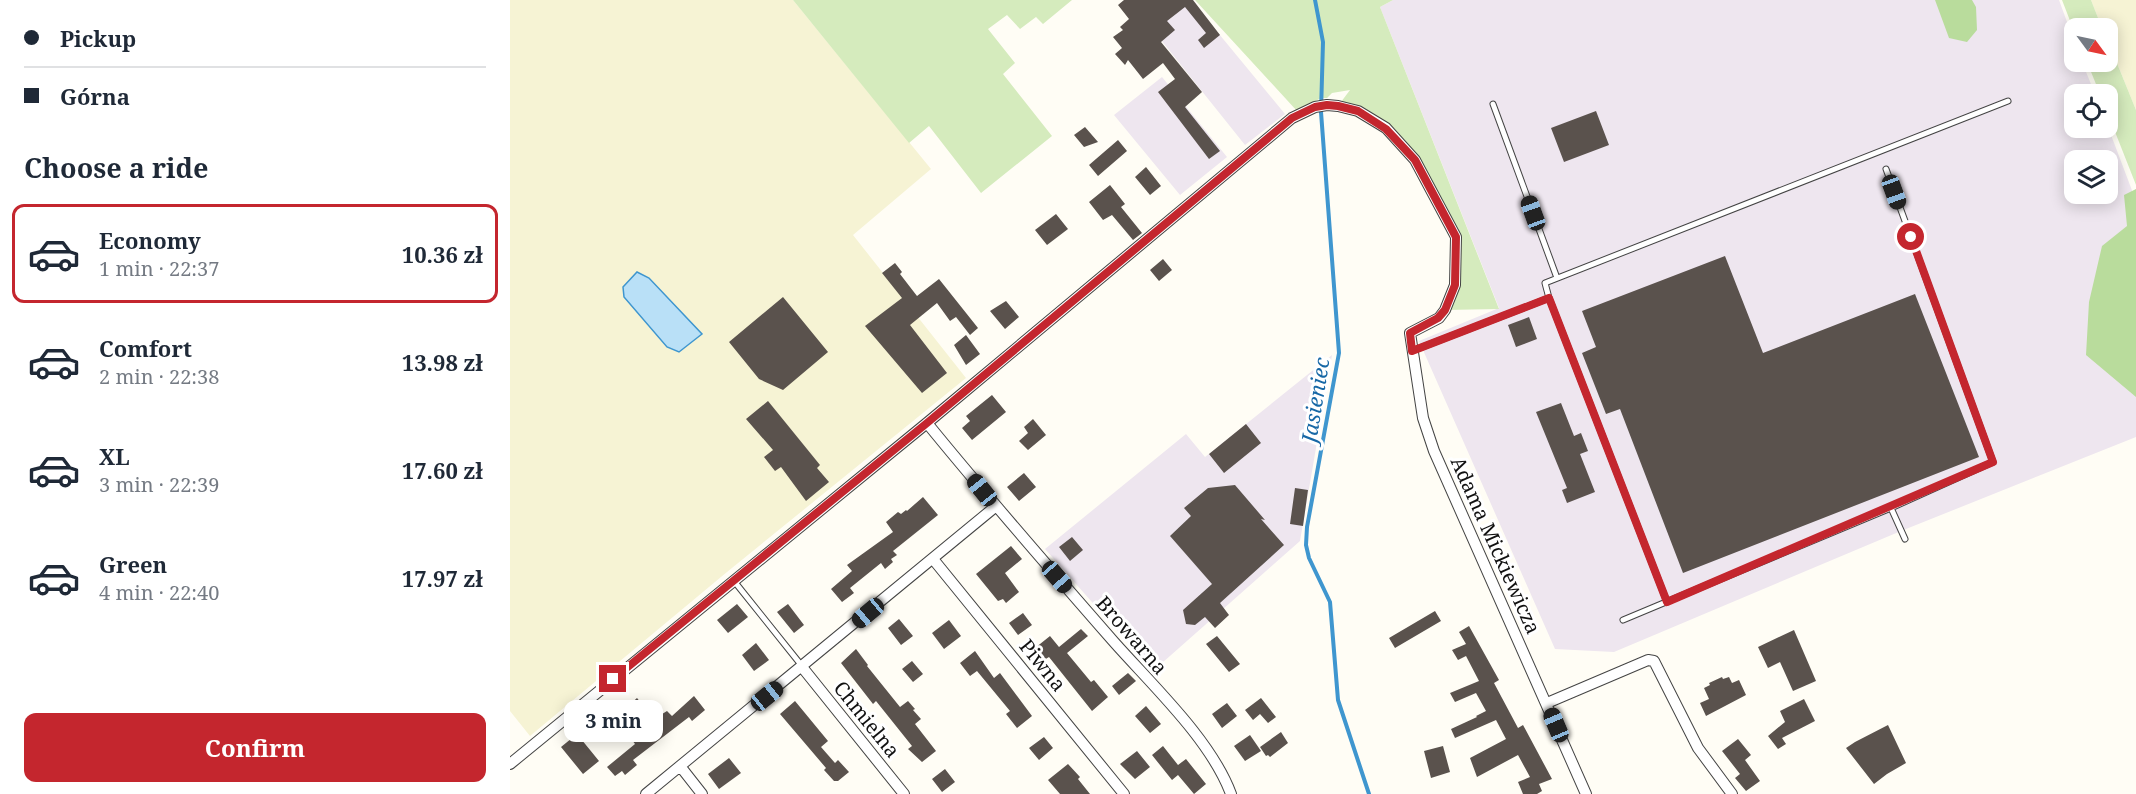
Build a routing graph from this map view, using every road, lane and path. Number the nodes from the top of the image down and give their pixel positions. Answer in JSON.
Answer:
{"nodes":[{"id":1,"x":2008,"y":101,"type":"dead end"},
{"id":2,"x":1493,"y":104,"type":"dead end"},
{"id":3,"x":1886,"y":169,"type":"dead end"},
{"id":4,"x":1557,"y":278,"type":"junction"},
{"id":5,"x":1549,"y":298,"type":"junction"},
{"id":6,"x":1412,"y":351,"type":"junction"},
{"id":7,"x":927,"y":423,"type":"junction"},
{"id":8,"x":995,"y":507,"type":"junction"},
{"id":9,"x":1891,"y":508,"type":"junction"},
{"id":10,"x":1905,"y":539,"type":"dead end"},
{"id":11,"x":933,"y":559,"type":"junction"},
{"id":12,"x":734,"y":581,"type":"junction"},
{"id":13,"x":1667,"y":602,"type":"junction"},
{"id":14,"x":1623,"y":620,"type":"dead end"},
{"id":15,"x":802,"y":667,"type":"junction"},
{"id":16,"x":1547,"y":703,"type":"junction"},
{"id":17,"x":510,"y":764,"type":"edge"},
{"id":18,"x":680,"y":766,"type":"junction"},
{"id":19,"x":646,"y":794,"type":"edge"},
{"id":20,"x":702,"y":794,"type":"edge"},
{"id":21,"x":904,"y":794,"type":"edge"},
{"id":22,"x":1124,"y":794,"type":"edge"},
{"id":23,"x":1231,"y":794,"type":"edge"},
{"id":24,"x":1586,"y":794,"type":"edge"},
{"id":25,"x":1732,"y":794,"type":"edge"}],
"edges":[{"from":1,"to":4,"type":"lane"},
{"from":2,"to":4,"type":"lane"},
{"from":3,"to":9,"type":"lane"},
{"from":4,"to":5,"type":"lane"},
{"from":5,"to":6,"type":"lane"},
{"from":5,"to":13,"type":"lane"},
{"from":6,"to":7,"type":"street","name":"Adama Mickiewicza"},
{"from":6,"to":16,"type":"street","name":"Adama Mickiewicza"},
{"from":7,"to":8,"type":"street","name":"Browarna"},
{"from":7,"to":12,"type":"street"},
{"from":8,"to":11,"type":"street"},
{"from":8,"to":23,"type":"street","name":"Browarna"},
{"from":9,"to":10,"type":"lane"},
{"from":9,"to":13,"type":"lane"},
{"from":11,"to":15,"type":"street"},
{"from":11,"to":22,"type":"street","name":"Piwna"},
{"from":12,"to":15,"type":"lane"},
{"from":12,"to":17,"type":"street"},
{"from":13,"to":14,"type":"lane"},
{"from":15,"to":18,"type":"street"},
{"from":15,"to":21,"type":"street","name":"Chmielna"},
{"from":16,"to":24,"type":"street","name":"Adama Mickiewicza"},
{"from":16,"to":25,"type":"street"},
{"from":18,"to":19,"type":"street"},
{"from":18,"to":20,"type":"street"}]}
